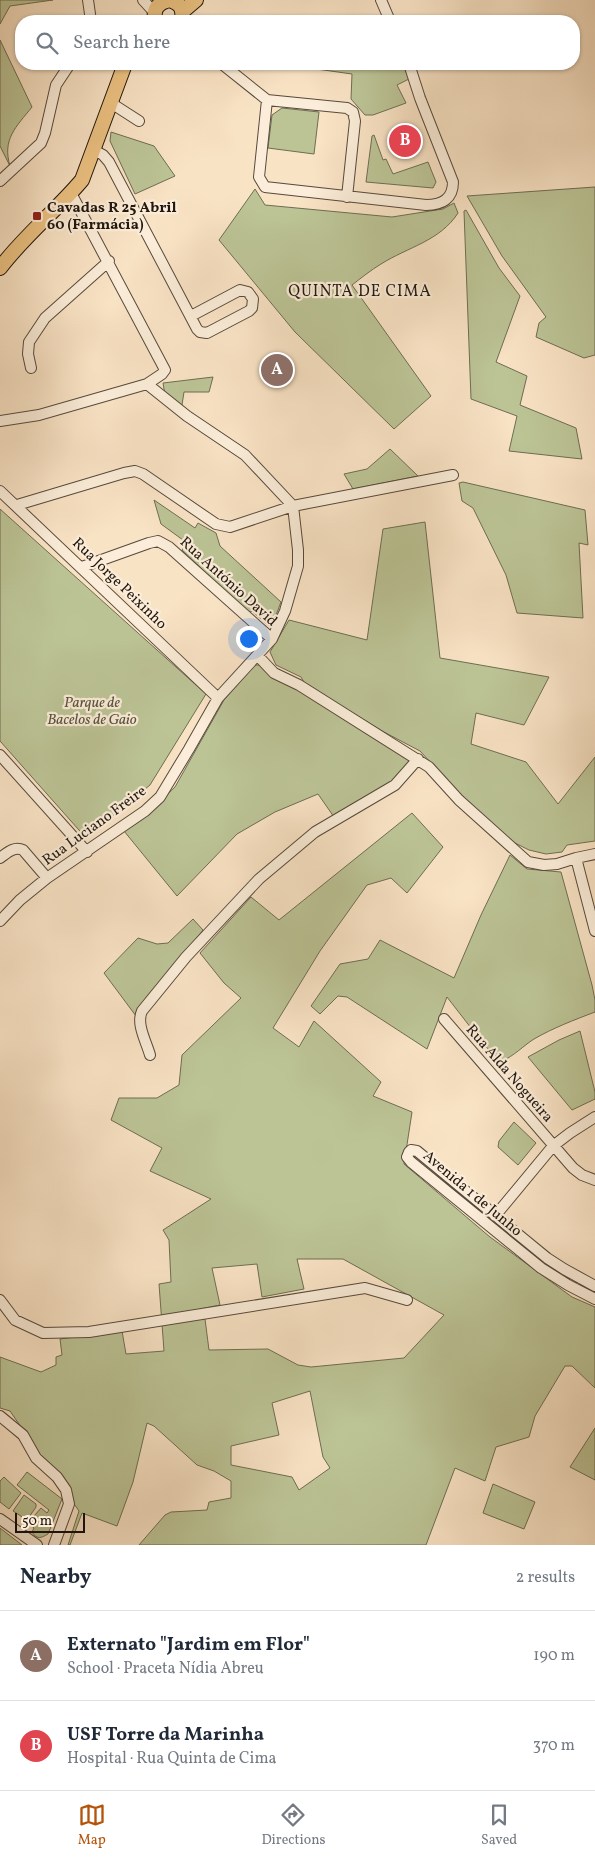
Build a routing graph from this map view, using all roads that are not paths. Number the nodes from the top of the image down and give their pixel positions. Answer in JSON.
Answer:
{"nodes":[{"id":1,"x":88,"y":0,"type":"edge"},
{"id":2,"x":143,"y":0,"type":"edge"},
{"id":3,"x":196,"y":0,"type":"edge"},
{"id":4,"x":381,"y":0,"type":"edge"},
{"id":5,"x":159,"y":9,"type":"edge"},
{"id":6,"x":90,"y":15,"type":"edge"},
{"id":7,"x":182,"y":15,"type":"edge"},
{"id":8,"x":185,"y":15,"type":"edge"},
{"id":9,"x":387,"y":15,"type":"edge"},
{"id":10,"x":66,"y":70,"type":"edge"},
{"id":11,"x":123,"y":70,"type":"edge"},
{"id":12,"x":130,"y":70,"type":"edge"},
{"id":13,"x":230,"y":70,"type":"edge"},
{"id":14,"x":411,"y":70,"type":"edge"},
{"id":15,"x":116,"y":90,"type":"junction"},
{"id":16,"x":267,"y":100,"type":"junction"},
{"id":17,"x":111,"y":103,"type":"junction"},
{"id":18,"x":139,"y":121,"type":"dead end"},
{"id":19,"x":94,"y":150,"type":"junction"},
{"id":20,"x":0,"y":181,"type":"edge"},
{"id":21,"x":71,"y":193,"type":"junction"},
{"id":22,"x":347,"y":197,"type":"junction"},
{"id":23,"x":109,"y":261,"type":"junction"},
{"id":24,"x":0,"y":268,"type":"edge"},
{"id":25,"x":191,"y":316,"type":"junction"},
{"id":26,"x":31,"y":368,"type":"dead end"},
{"id":27,"x":147,"y":384,"type":"junction"},
{"id":28,"x":0,"y":421,"type":"edge"},
{"id":29,"x":453,"y":475,"type":"dead end"},
{"id":30,"x":0,"y":491,"type":"edge"},
{"id":31,"x":16,"y":505,"type":"junction"},
{"id":32,"x":292,"y":506,"type":"junction"},
{"id":33,"x":82,"y":567,"type":"junction"},
{"id":34,"x":272,"y":639,"type":"junction"},
{"id":35,"x":258,"y":656,"type":"junction"},
{"id":36,"x":218,"y":698,"type":"junction"},
{"id":37,"x":0,"y":754,"type":"edge"},
{"id":38,"x":418,"y":759,"type":"junction"},
{"id":39,"x":87,"y":852,"type":"junction"},
{"id":40,"x":595,"y":854,"type":"edge"},
{"id":41,"x":0,"y":858,"type":"edge"},
{"id":42,"x":576,"y":858,"type":"junction"},
{"id":43,"x":47,"y":878,"type":"junction"},
{"id":44,"x":0,"y":921,"type":"edge"},
{"id":45,"x":595,"y":931,"type":"edge"},
{"id":46,"x":444,"y":1019,"type":"dead end"},
{"id":47,"x":150,"y":1055,"type":"dead end"},
{"id":48,"x":595,"y":1117,"type":"edge"},
{"id":49,"x":553,"y":1146,"type":"junction"},
{"id":50,"x":595,"y":1180,"type":"edge"},
{"id":51,"x":495,"y":1216,"type":"junction"},
{"id":52,"x":595,"y":1286,"type":"edge"},
{"id":53,"x":595,"y":1299,"type":"edge"},
{"id":54,"x":0,"y":1300,"type":"edge"},
{"id":55,"x":406,"y":1300,"type":"dead end"},
{"id":56,"x":0,"y":1416,"type":"edge"},
{"id":57,"x":0,"y":1519,"type":"edge"},
{"id":58,"x":37,"y":1545,"type":"edge"},
{"id":59,"x":54,"y":1545,"type":"edge"}],
"edges":[{"from":1,"to":6,"type":"street"},
{"from":2,"to":5,"type":"street"},
{"from":3,"to":8,"type":"main road"},
{"from":4,"to":9,"type":"street"},
{"from":5,"to":7,"type":"main road"},
{"from":10,"to":20,"type":"street"},
{"from":11,"to":15,"type":"main road"},
{"from":12,"to":15,"type":"main road"},
{"from":13,"to":16,"type":"street"},
{"from":14,"to":22,"type":"street"},
{"from":15,"to":17,"type":"main road"},
{"from":16,"to":22,"type":"street"},
{"from":16,"to":22,"type":"street"},
{"from":17,"to":18,"type":"street"},
{"from":17,"to":19,"type":"main road"},
{"from":19,"to":21,"type":"main road"},
{"from":19,"to":25,"type":"street"},
{"from":21,"to":23,"type":"street"},
{"from":21,"to":24,"type":"main road"},
{"from":23,"to":26,"type":"street"},
{"from":23,"to":27,"type":"street"},
{"from":25,"to":25,"type":"street"},
{"from":27,"to":28,"type":"street"},
{"from":27,"to":32,"type":"street"},
{"from":29,"to":32,"type":"street"},
{"from":30,"to":31,"type":"street","name":"Rua Jorge Peixinho"},
{"from":31,"to":32,"type":"street"},
{"from":31,"to":33,"type":"street","name":"Rua Jorge Peixinho"},
{"from":32,"to":34,"type":"street","name":"Rua Luciano Freire"},
{"from":33,"to":34,"type":"street","name":"Rua António David"},
{"from":33,"to":36,"type":"street","name":"Rua Jorge Peixinho"},
{"from":34,"to":35,"type":"street","name":"Rua Luciano Freire"},
{"from":35,"to":36,"type":"street","name":"Rua Luciano Freire"},
{"from":35,"to":38,"type":"street"},
{"from":36,"to":39,"type":"street","name":"Rua Luciano Freire"},
{"from":37,"to":39,"type":"street"},
{"from":38,"to":42,"type":"street"},
{"from":38,"to":47,"type":"street"},
{"from":39,"to":43,"type":"street","name":"Rua Luciano Freire"},
{"from":40,"to":42,"type":"street"},
{"from":41,"to":43,"type":"street"},
{"from":42,"to":45,"type":"street"},
{"from":43,"to":44,"type":"street","name":"Rua Luciano Freire"},
{"from":46,"to":49,"type":"street","name":"Rua Alda Nogueira"},
{"from":48,"to":49,"type":"street"},
{"from":49,"to":50,"type":"street","name":"Rua Alda Nogueira"},
{"from":49,"to":51,"type":"street"},
{"from":51,"to":52,"type":"street","name":"Avenida 1 de Junho"},
{"from":51,"to":53,"type":"street","name":"Avenida 1 de Junho"},
{"from":54,"to":55,"type":"street"},
{"from":56,"to":59,"type":"street"},
{"from":57,"to":58,"type":"street"}]}
